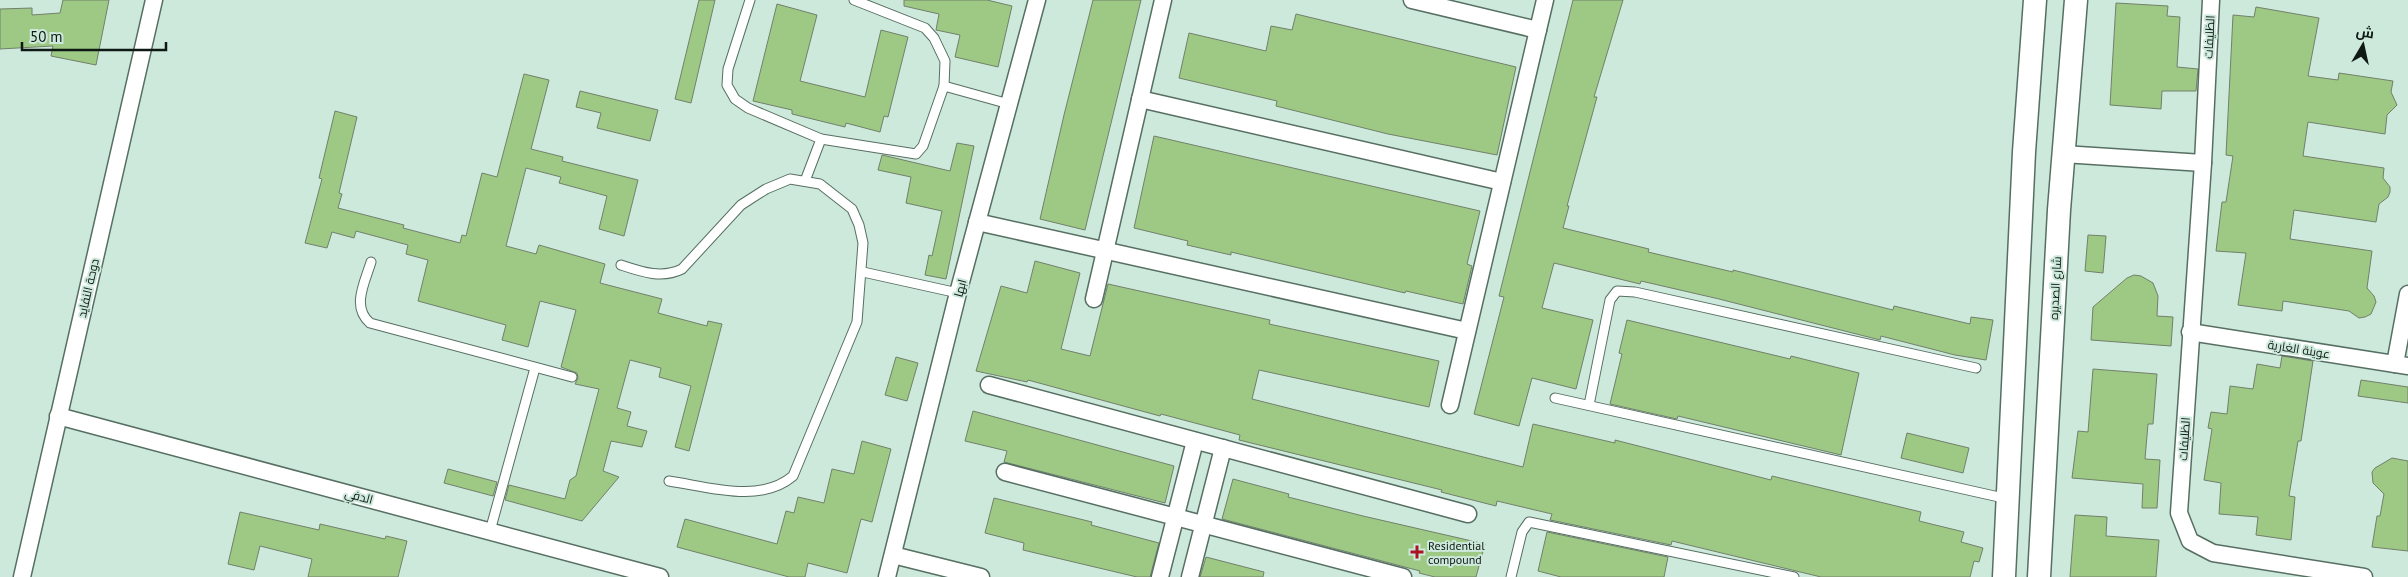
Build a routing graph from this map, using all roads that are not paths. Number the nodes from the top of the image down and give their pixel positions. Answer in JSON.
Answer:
{"nodes":[{"id":1,"x":154,"y":0,"type":"edge"},
{"id":2,"x":750,"y":0,"type":"edge"},
{"id":3,"x":854,"y":0,"type":"edge"},
{"id":4,"x":1037,"y":0,"type":"edge"},
{"id":5,"x":1163,"y":0,"type":"edge"},
{"id":6,"x":1412,"y":0,"type":"edge"},
{"id":7,"x":1545,"y":0,"type":"edge"},
{"id":8,"x":2035,"y":0,"type":"edge"},
{"id":9,"x":2076,"y":0,"type":"edge"},
{"id":10,"x":2211,"y":0,"type":"edge"},
{"id":11,"x":1538,"y":30,"type":"junction"},
{"id":12,"x":944,"y":86,"type":"junction"},
{"id":13,"x":1140,"y":99,"type":"junction"},
{"id":14,"x":1009,"y":104,"type":"junction"},
{"id":15,"x":821,"y":139,"type":"junction"},
{"id":16,"x":2064,"y":154,"type":"junction"},
{"id":17,"x":2203,"y":163,"type":"junction"},
{"id":18,"x":805,"y":181,"type":"junction"},
{"id":19,"x":1502,"y":182,"type":"junction"},
{"id":20,"x":977,"y":222,"type":"junction"},
{"id":21,"x":1105,"y":250,"type":"junction"},
{"id":22,"x":371,"y":262,"type":"dead end"},
{"id":23,"x":621,"y":265,"type":"dead end"},
{"id":24,"x":862,"y":272,"type":"junction"},
{"id":25,"x":958,"y":293,"type":"junction"},
{"id":26,"x":2408,"y":294,"type":"edge"},
{"id":27,"x":1094,"y":299,"type":"dead end"},
{"id":28,"x":1467,"y":331,"type":"junction"},
{"id":29,"x":2190,"y":332,"type":"junction"},
{"id":30,"x":2402,"y":365,"type":"edge"},
{"id":31,"x":535,"y":368,"type":"junction"},
{"id":32,"x":1976,"y":368,"type":"dead end"},
{"id":33,"x":572,"y":377,"type":"dead end"},
{"id":34,"x":989,"y":385,"type":"dead end"},
{"id":35,"x":1555,"y":398,"type":"dead end"},
{"id":36,"x":1450,"y":405,"type":"dead end"},
{"id":37,"x":1589,"y":405,"type":"junction"},
{"id":38,"x":58,"y":416,"type":"junction"},
{"id":39,"x":1195,"y":440,"type":"junction"},
{"id":40,"x":1223,"y":448,"type":"junction"},
{"id":41,"x":1005,"y":472,"type":"dead end"},
{"id":42,"x":669,"y":481,"type":"dead end"},
{"id":43,"x":2008,"y":499,"type":"junction"},
{"id":44,"x":1468,"y":514,"type":"dead end"},
{"id":45,"x":1175,"y":517,"type":"junction"},
{"id":46,"x":1204,"y":524,"type":"junction"},
{"id":47,"x":490,"y":531,"type":"junction"},
{"id":48,"x":893,"y":555,"type":"junction"},
{"id":49,"x":22,"y":577,"type":"edge"},
{"id":50,"x":660,"y":577,"type":"edge"},
{"id":51,"x":887,"y":577,"type":"edge"},
{"id":52,"x":980,"y":577,"type":"edge"},
{"id":53,"x":1160,"y":577,"type":"edge"},
{"id":54,"x":1190,"y":577,"type":"edge"},
{"id":55,"x":1403,"y":577,"type":"edge"},
{"id":56,"x":1510,"y":577,"type":"edge"},
{"id":57,"x":1794,"y":577,"type":"edge"},
{"id":58,"x":2004,"y":577,"type":"edge"},
{"id":59,"x":2039,"y":577,"type":"edge"},
{"id":60,"x":2360,"y":577,"type":"edge"}],
"edges":[{"from":1,"to":38,"type":"street","name":"دوحة النفايد"},
{"from":2,"to":15,"type":"lane"},
{"from":3,"to":12,"type":"lane"},
{"from":4,"to":14,"type":"street","name":"ابها"},
{"from":5,"to":13,"type":"street"},
{"from":6,"to":11,"type":"street"},
{"from":7,"to":11,"type":"street"},
{"from":8,"to":43,"type":"main road"},
{"from":9,"to":16,"type":"main road","name":"شارع الصديره"},
{"from":10,"to":17,"type":"street","name":"الظليفات"},
{"from":11,"to":19,"type":"street"},
{"from":12,"to":14,"type":"lane"},
{"from":12,"to":15,"type":"lane"},
{"from":13,"to":19,"type":"street"},
{"from":13,"to":21,"type":"street"},
{"from":14,"to":20,"type":"street","name":"ابها"},
{"from":15,"to":18,"type":"lane"},
{"from":16,"to":17,"type":"street"},
{"from":16,"to":59,"type":"main road","name":"شارع الصديره"},
{"from":17,"to":29,"type":"street","name":"الظليفات"},
{"from":18,"to":23,"type":"lane"},
{"from":18,"to":24,"type":"lane"},
{"from":19,"to":28,"type":"street"},
{"from":20,"to":21,"type":"street"},
{"from":20,"to":25,"type":"street","name":"ابها"},
{"from":21,"to":27,"type":"street"},
{"from":21,"to":28,"type":"street"},
{"from":22,"to":31,"type":"lane"},
{"from":24,"to":25,"type":"lane"},
{"from":24,"to":42,"type":"lane"},
{"from":25,"to":48,"type":"street","name":"ابها"},
{"from":26,"to":30,"type":"street"},
{"from":28,"to":36,"type":"street"},
{"from":29,"to":30,"type":"street","name":"عوينة الغارية"},
{"from":29,"to":60,"type":"street","name":"الظليفات"},
{"from":31,"to":33,"type":"lane"},
{"from":31,"to":47,"type":"lane"},
{"from":32,"to":37,"type":"lane"},
{"from":34,"to":39,"type":"street"},
{"from":35,"to":37,"type":"lane"},
{"from":37,"to":43,"type":"lane"},
{"from":38,"to":47,"type":"street","name":"الدفي"},
{"from":38,"to":49,"type":"street","name":"دوحة النفايد"},
{"from":39,"to":40,"type":"street"},
{"from":39,"to":45,"type":"street"},
{"from":40,"to":44,"type":"street"},
{"from":40,"to":46,"type":"street"},
{"from":41,"to":45,"type":"street"},
{"from":43,"to":58,"type":"main road"},
{"from":45,"to":46,"type":"street"},
{"from":45,"to":53,"type":"street"},
{"from":46,"to":54,"type":"street"},
{"from":46,"to":55,"type":"street"},
{"from":47,"to":50,"type":"street","name":"الدفي"},
{"from":48,"to":51,"type":"street","name":"ابها"},
{"from":48,"to":52,"type":"street"},
{"from":56,"to":57,"type":"lane"}]}
